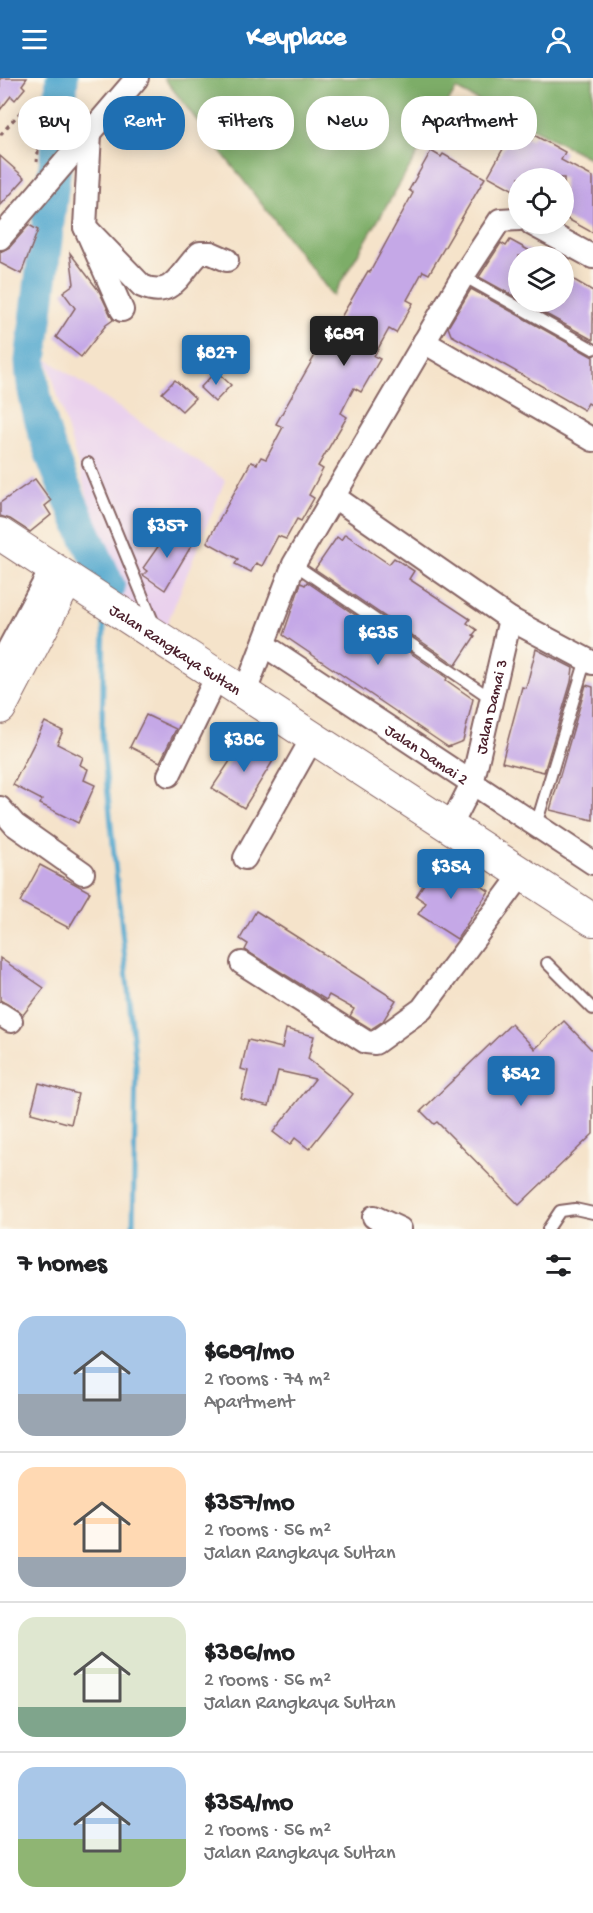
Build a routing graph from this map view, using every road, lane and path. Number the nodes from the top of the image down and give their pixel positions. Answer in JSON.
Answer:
{"nodes":[{"id":1,"x":137,"y":78,"type":"edge"},
{"id":2,"x":91,"y":133,"type":"edge"},
{"id":3,"x":0,"y":135,"type":"edge"},
{"id":4,"x":76,"y":150,"type":"edge"},
{"id":5,"x":89,"y":150,"type":"edge"},
{"id":6,"x":45,"y":186,"type":"junction"},
{"id":7,"x":508,"y":220,"type":"edge"},
{"id":8,"x":85,"y":227,"type":"junction"},
{"id":9,"x":550,"y":234,"type":"edge"},
{"id":10,"x":0,"y":238,"type":"edge"},
{"id":11,"x":593,"y":257,"type":"edge"},
{"id":12,"x":227,"y":260,"type":"dead end"},
{"id":13,"x":463,"y":276,"type":"junction"},
{"id":14,"x":122,"y":310,"type":"dead end"},
{"id":15,"x":424,"y":342,"type":"junction"},
{"id":16,"x":593,"y":349,"type":"edge"},
{"id":17,"x":593,"y":440,"type":"edge"},
{"id":18,"x":88,"y":463,"type":"dead end"},
{"id":19,"x":333,"y":496,"type":"junction"},
{"id":20,"x":0,"y":534,"type":"edge"},
{"id":21,"x":294,"y":564,"type":"junction"},
{"id":22,"x":60,"y":573,"type":"junction"},
{"id":23,"x":510,"y":619,"type":"junction"},
{"id":24,"x":159,"y":636,"type":"junction"},
{"id":25,"x":264,"y":645,"type":"junction"},
{"id":26,"x":590,"y":661,"type":"edge"},
{"id":27,"x":0,"y":665,"type":"edge"},
{"id":28,"x":218,"y":674,"type":"junction"},
{"id":29,"x":245,"y":692,"type":"junction"},
{"id":30,"x":494,"y":699,"type":"junction"},
{"id":31,"x":0,"y":708,"type":"edge"},
{"id":32,"x":313,"y":737,"type":"junction"},
{"id":33,"x":169,"y":775,"type":"dead end"},
{"id":34,"x":472,"y":784,"type":"junction"},
{"id":35,"x":0,"y":808,"type":"edge"},
{"id":36,"x":536,"y":825,"type":"junction"},
{"id":37,"x":450,"y":827,"type":"junction"},
{"id":38,"x":245,"y":858,"type":"dead end"},
{"id":39,"x":593,"y":862,"type":"edge"},
{"id":40,"x":83,"y":873,"type":"dead end"},
{"id":41,"x":522,"y":874,"type":"junction"},
{"id":42,"x":593,"y":920,"type":"edge"},
{"id":43,"x":242,"y":963,"type":"dead end"},
{"id":44,"x":547,"y":963,"type":"dead end"},
{"id":45,"x":593,"y":1009,"type":"edge"},
{"id":46,"x":593,"y":1213,"type":"edge"},
{"id":47,"x":374,"y":1217,"type":"dead end"},
{"id":48,"x":400,"y":1229,"type":"edge"},
{"id":49,"x":548,"y":1229,"type":"edge"}],
"edges":[{"from":1,"to":2,"type":"street"},
{"from":3,"to":6,"type":"path"},
{"from":4,"to":6,"type":"street"},
{"from":5,"to":8,"type":"street"},
{"from":6,"to":10,"type":"street"},
{"from":7,"to":13,"type":"street"},
{"from":8,"to":12,"type":"street"},
{"from":8,"to":14,"type":"street"},
{"from":9,"to":11,"type":"street"},
{"from":13,"to":15,"type":"street"},
{"from":13,"to":16,"type":"lane"},
{"from":15,"to":17,"type":"street"},
{"from":15,"to":19,"type":"street"},
{"from":18,"to":24,"type":"lane"},
{"from":19,"to":21,"type":"street"},
{"from":19,"to":23,"type":"street"},
{"from":20,"to":22,"type":"street","name":"Jalan Rangkaya Sultan"},
{"from":21,"to":25,"type":"street"},
{"from":21,"to":30,"type":"lane"},
{"from":22,"to":24,"type":"street","name":"Jalan Rangkaya Sultan"},
{"from":22,"to":27,"type":"street"},
{"from":22,"to":31,"type":"street"},
{"from":23,"to":26,"type":"street"},
{"from":23,"to":30,"type":"street","name":"Jalan Damai 3"},
{"from":24,"to":28,"type":"street","name":"Jalan Rangkaya Sultan"},
{"from":25,"to":29,"type":"street"},
{"from":25,"to":34,"type":"street","name":"Jalan Damai 2"},
{"from":26,"to":36,"type":"lane"},
{"from":28,"to":29,"type":"street","name":"Jalan Rangkaya Sultan"},
{"from":28,"to":33,"type":"street"},
{"from":29,"to":32,"type":"street","name":"Jalan Rangkaya Sultan"},
{"from":30,"to":34,"type":"street","name":"Jalan Damai 3"},
{"from":32,"to":37,"type":"street","name":"Jalan Rangkaya Sultan"},
{"from":32,"to":38,"type":"street"},
{"from":34,"to":36,"type":"street","name":"Jalan Damai 2"},
{"from":34,"to":37,"type":"street","name":"Jalan Damai 3"},
{"from":35,"to":40,"type":"street"},
{"from":36,"to":39,"type":"street","name":"Jalan Damai 2"},
{"from":37,"to":41,"type":"street","name":"Jalan Rangkaya Sultan"},
{"from":41,"to":42,"type":"street","name":"Jalan Rangkaya Sultan"},
{"from":41,"to":43,"type":"street"},
{"from":44,"to":45,"type":"lane"},
{"from":46,"to":49,"type":"lane"},
{"from":47,"to":48,"type":"street"}]}
